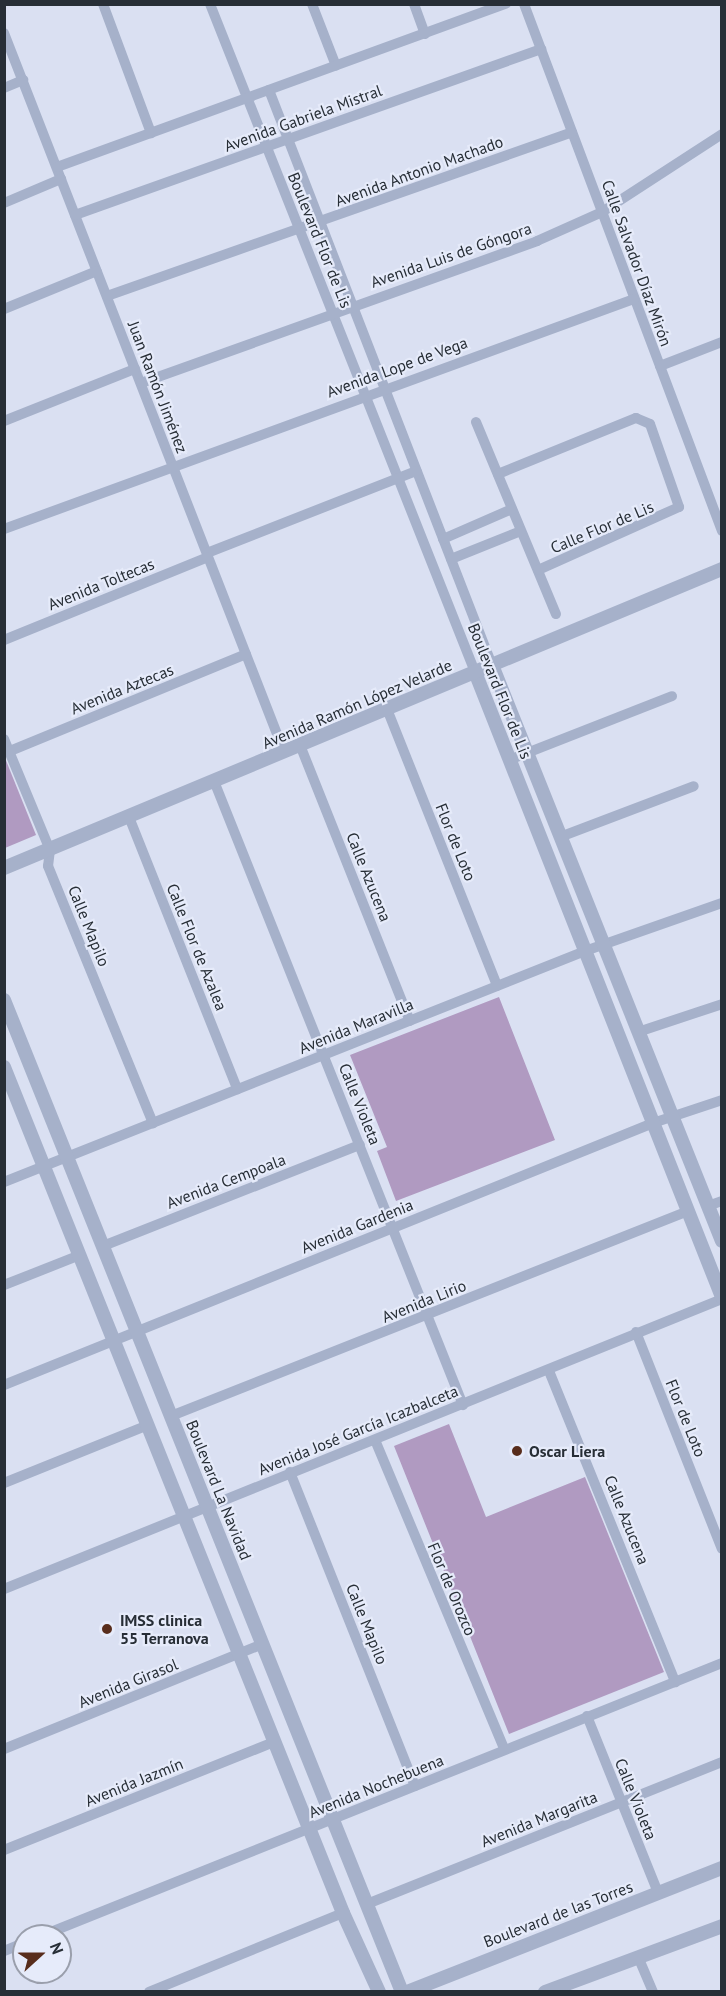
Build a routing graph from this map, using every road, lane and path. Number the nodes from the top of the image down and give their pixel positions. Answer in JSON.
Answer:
{"nodes":[{"id":1,"x":103,"y":4,"type":"edge"},
{"id":2,"x":210,"y":4,"type":"edge"},
{"id":3,"x":312,"y":4,"type":"edge"},
{"id":4,"x":414,"y":4,"type":"edge"},
{"id":5,"x":506,"y":4,"type":"edge"},
{"id":6,"x":524,"y":4,"type":"edge"},
{"id":7,"x":4,"y":33,"type":"edge"},
{"id":8,"x":425,"y":34,"type":"junction"},
{"id":9,"x":541,"y":49,"type":"junction"},
{"id":10,"x":336,"y":66,"type":"junction"},
{"id":11,"x":23,"y":80,"type":"junction"},
{"id":12,"x":4,"y":88,"type":"edge"},
{"id":13,"x":269,"y":90,"type":"junction"},
{"id":14,"x":247,"y":98,"type":"junction"},
{"id":15,"x":572,"y":132,"type":"junction"},
{"id":16,"x":151,"y":133,"type":"junction"},
{"id":17,"x":722,"y":134,"type":"edge"},
{"id":18,"x":288,"y":139,"type":"junction"},
{"id":19,"x":266,"y":147,"type":"junction"},
{"id":20,"x":57,"y":167,"type":"junction"},
{"id":21,"x":61,"y":179,"type":"junction"},
{"id":22,"x":4,"y":203,"type":"edge"},
{"id":23,"x":602,"y":212,"type":"junction"},
{"id":24,"x":75,"y":215,"type":"junction"},
{"id":25,"x":320,"y":222,"type":"junction"},
{"id":26,"x":299,"y":230,"type":"junction"},
{"id":27,"x":97,"y":271,"type":"junction"},
{"id":28,"x":107,"y":296,"type":"junction"},
{"id":29,"x":634,"y":299,"type":"junction"},
{"id":30,"x":352,"y":305,"type":"junction"},
{"id":31,"x":4,"y":309,"type":"edge"},
{"id":32,"x":332,"y":313,"type":"junction"},
{"id":33,"x":722,"y":342,"type":"edge"},
{"id":34,"x":660,"y":366,"type":"junction"},
{"id":35,"x":135,"y":369,"type":"junction"},
{"id":36,"x":141,"y":383,"type":"junction"},
{"id":37,"x":384,"y":388,"type":"junction"},
{"id":38,"x":364,"y":395,"type":"junction"},
{"id":39,"x":4,"y":421,"type":"edge"},
{"id":40,"x":476,"y":422,"type":"dead end"},
{"id":41,"x":170,"y":464,"type":"junction"},
{"id":42,"x":416,"y":471,"type":"junction"},
{"id":43,"x":498,"y":474,"type":"junction"},
{"id":44,"x":397,"y":478,"type":"junction"},
{"id":45,"x":512,"y":509,"type":"junction"},
{"id":46,"x":4,"y":529,"type":"edge"},
{"id":47,"x":521,"y":531,"type":"junction"},
{"id":48,"x":722,"y":531,"type":"edge"},
{"id":49,"x":443,"y":539,"type":"junction"},
{"id":50,"x":207,"y":555,"type":"junction"},
{"id":51,"x":451,"y":559,"type":"junction"},
{"id":52,"x":722,"y":569,"type":"edge"},
{"id":53,"x":538,"y":570,"type":"junction"},
{"id":54,"x":556,"y":614,"type":"dead end"},
{"id":55,"x":4,"y":640,"type":"edge"},
{"id":56,"x":246,"y":654,"type":"junction"},
{"id":57,"x":492,"y":665,"type":"junction"},
{"id":58,"x":474,"y":672,"type":"junction"},
{"id":59,"x":672,"y":696,"type":"dead end"},
{"id":60,"x":387,"y":709,"type":"junction"},
{"id":61,"x":4,"y":738,"type":"edge"},
{"id":62,"x":300,"y":745,"type":"junction"},
{"id":63,"x":10,"y":751,"type":"junction"},
{"id":64,"x":284,"y":752,"type":"junction"},
{"id":65,"x":527,"y":753,"type":"junction"},
{"id":66,"x":509,"y":760,"type":"junction"},
{"id":67,"x":214,"y":781,"type":"junction"},
{"id":68,"x":694,"y":786,"type":"dead end"},
{"id":69,"x":129,"y":817,"type":"junction"},
{"id":70,"x":560,"y":837,"type":"junction"},
{"id":71,"x":50,"y":850,"type":"junction"},
{"id":72,"x":4,"y":868,"type":"edge"},
{"id":73,"x":722,"y":903,"type":"edge"},
{"id":74,"x":603,"y":944,"type":"junction"},
{"id":75,"x":585,"y":951,"type":"junction"},
{"id":76,"x":496,"y":986,"type":"junction"},
{"id":77,"x":4,"y":1000,"type":"edge"},
{"id":78,"x":722,"y":1004,"type":"edge"},
{"id":79,"x":410,"y":1020,"type":"junction"},
{"id":80,"x":638,"y":1032,"type":"junction"},
{"id":81,"x":324,"y":1055,"type":"junction"},
{"id":82,"x":5,"y":1072,"type":"edge"},
{"id":83,"x":237,"y":1089,"type":"junction"},
{"id":84,"x":722,"y":1100,"type":"edge"},
{"id":85,"x":672,"y":1117,"type":"junction"},
{"id":86,"x":153,"y":1123,"type":"junction"},
{"id":87,"x":653,"y":1123,"type":"junction"},
{"id":88,"x":360,"y":1145,"type":"junction"},
{"id":89,"x":67,"y":1157,"type":"junction"},
{"id":90,"x":44,"y":1167,"type":"junction"},
{"id":91,"x":4,"y":1182,"type":"edge"},
{"id":92,"x":722,"y":1201,"type":"edge"},
{"id":93,"x":708,"y":1206,"type":"junction"},
{"id":94,"x":688,"y":1211,"type":"junction"},
{"id":95,"x":393,"y":1228,"type":"junction"},
{"id":96,"x":722,"y":1241,"type":"edge"},
{"id":97,"x":103,"y":1246,"type":"junction"},
{"id":98,"x":80,"y":1255,"type":"junction"},
{"id":99,"x":4,"y":1285,"type":"edge"},
{"id":100,"x":722,"y":1298,"type":"edge"},
{"id":101,"x":428,"y":1316,"type":"junction"},
{"id":102,"x":138,"y":1332,"type":"junction"},
{"id":103,"x":636,"y":1332,"type":"junction"},
{"id":104,"x":114,"y":1341,"type":"junction"},
{"id":105,"x":549,"y":1371,"type":"junction"},
{"id":106,"x":4,"y":1385,"type":"edge"},
{"id":107,"x":463,"y":1405,"type":"junction"},
{"id":108,"x":171,"y":1416,"type":"junction"},
{"id":109,"x":148,"y":1425,"type":"junction"},
{"id":110,"x":375,"y":1440,"type":"junction"},
{"id":111,"x":290,"y":1472,"type":"junction"},
{"id":112,"x":4,"y":1483,"type":"edge"},
{"id":113,"x":207,"y":1507,"type":"junction"},
{"id":114,"x":184,"y":1516,"type":"junction"},
{"id":115,"x":722,"y":1549,"type":"edge"},
{"id":116,"x":4,"y":1589,"type":"edge"},
{"id":117,"x":263,"y":1644,"type":"junction"},
{"id":118,"x":239,"y":1654,"type":"junction"},
{"id":119,"x":722,"y":1663,"type":"edge"},
{"id":120,"x":675,"y":1682,"type":"junction"},
{"id":121,"x":587,"y":1716,"type":"junction"},
{"id":122,"x":274,"y":1742,"type":"junction"},
{"id":123,"x":4,"y":1749,"type":"edge"},
{"id":124,"x":504,"y":1749,"type":"junction"},
{"id":125,"x":722,"y":1762,"type":"edge"},
{"id":126,"x":415,"y":1786,"type":"junction"},
{"id":127,"x":622,"y":1802,"type":"junction"},
{"id":128,"x":333,"y":1819,"type":"junction"},
{"id":129,"x":309,"y":1829,"type":"junction"},
{"id":130,"x":4,"y":1850,"type":"edge"},
{"id":131,"x":722,"y":1868,"type":"edge"},
{"id":132,"x":658,"y":1893,"type":"junction"},
{"id":133,"x":367,"y":1904,"type":"junction"},
{"id":134,"x":343,"y":1913,"type":"junction"},
{"id":135,"x":71,"y":1924,"type":"edge"},
{"id":136,"x":722,"y":1926,"type":"edge"},
{"id":137,"x":639,"y":1959,"type":"junction"},
{"id":138,"x":457,"y":1971,"type":"junction"},
{"id":139,"x":149,"y":1992,"type":"edge"},
{"id":140,"x":379,"y":1992,"type":"edge"},
{"id":141,"x":404,"y":1992,"type":"edge"},
{"id":142,"x":438,"y":1992,"type":"edge"},
{"id":143,"x":545,"y":1992,"type":"edge"},
{"id":144,"x":653,"y":1992,"type":"edge"}],
"edges":[{"from":1,"to":16,"type":"street"},
{"from":2,"to":14,"type":"street","name":"Boulevard Flor de Lis"},
{"from":3,"to":10,"type":"street"},
{"from":4,"to":8,"type":"street"},
{"from":5,"to":8,"type":"street"},
{"from":6,"to":9,"type":"street","name":"Calle Salvador Díaz Mirón"},
{"from":7,"to":11,"type":"street","name":"Juan Ramón Jiménez"},
{"from":8,"to":10,"type":"street"},
{"from":9,"to":15,"type":"street","name":"Calle Salvador Díaz Mirón"},
{"from":9,"to":18,"type":"street","name":"Avenida Gabriela Mistral"},
{"from":10,"to":13,"type":"street"},
{"from":11,"to":12,"type":"street"},
{"from":11,"to":20,"type":"street","name":"Juan Ramón Jiménez"},
{"from":13,"to":14,"type":"street"},
{"from":13,"to":18,"type":"street","name":"Boulevard Flor de Lis"},
{"from":14,"to":16,"type":"street"},
{"from":14,"to":19,"type":"street","name":"Boulevard Flor de Lis"},
{"from":15,"to":23,"type":"street","name":"Calle Salvador Díaz Mirón"},
{"from":15,"to":25,"type":"street","name":"Avenida Antonio Machado"},
{"from":16,"to":20,"type":"street"},
{"from":17,"to":23,"type":"street","name":"Avenida Luis de Góngora"},
{"from":18,"to":19,"type":"street","name":"Avenida Gabriela Mistral"},
{"from":18,"to":25,"type":"street","name":"Boulevard Flor de Lis"},
{"from":19,"to":24,"type":"street","name":"Avenida Gabriela Mistral"},
{"from":19,"to":26,"type":"street","name":"Boulevard Flor de Lis"},
{"from":20,"to":21,"type":"street","name":"Juan Ramón Jiménez"},
{"from":21,"to":22,"type":"street"},
{"from":21,"to":24,"type":"street","name":"Juan Ramón Jiménez"},
{"from":23,"to":29,"type":"street","name":"Calle Salvador Díaz Mirón"},
{"from":23,"to":30,"type":"street","name":"Avenida Luis de Góngora"},
{"from":24,"to":27,"type":"street","name":"Juan Ramón Jiménez"},
{"from":25,"to":26,"type":"street","name":"Avenida Antonio Machado"},
{"from":25,"to":30,"type":"street","name":"Boulevard Flor de Lis"},
{"from":26,"to":28,"type":"street","name":"Avenida Antonio Machado"},
{"from":26,"to":32,"type":"street","name":"Boulevard Flor de Lis"},
{"from":27,"to":28,"type":"street","name":"Juan Ramón Jiménez"},
{"from":27,"to":31,"type":"street"},
{"from":28,"to":35,"type":"street","name":"Juan Ramón Jiménez"},
{"from":29,"to":34,"type":"street","name":"Calle Salvador Díaz Mirón"},
{"from":29,"to":37,"type":"street","name":"Avenida Lope de Vega"},
{"from":30,"to":32,"type":"street","name":"Avenida Luis de Góngora"},
{"from":30,"to":37,"type":"street","name":"Boulevard Flor de Lis"},
{"from":32,"to":36,"type":"street","name":"Avenida Luis de Góngora"},
{"from":32,"to":38,"type":"street","name":"Boulevard Flor de Lis"},
{"from":33,"to":34,"type":"street"},
{"from":34,"to":48,"type":"street","name":"Calle Salvador Díaz Mirón"},
{"from":35,"to":36,"type":"street","name":"Juan Ramón Jiménez"},
{"from":35,"to":39,"type":"street"},
{"from":36,"to":41,"type":"street","name":"Juan Ramón Jiménez"},
{"from":37,"to":38,"type":"street","name":"Avenida Lope de Vega"},
{"from":37,"to":42,"type":"street","name":"Boulevard Flor de Lis"},
{"from":38,"to":41,"type":"street","name":"Avenida Lope de Vega"},
{"from":38,"to":44,"type":"street","name":"Boulevard Flor de Lis"},
{"from":40,"to":43,"type":"street"},
{"from":41,"to":46,"type":"street","name":"Avenida Lope de Vega"},
{"from":41,"to":50,"type":"street","name":"Juan Ramón Jiménez"},
{"from":42,"to":44,"type":"street","name":"Avenida Toltecas"},
{"from":42,"to":49,"type":"street","name":"Boulevard Flor de Lis"},
{"from":43,"to":45,"type":"street","name":"Calle Flor de Lis"},
{"from":43,"to":53,"type":"street","name":"Calle Flor de Lis"},
{"from":44,"to":50,"type":"street","name":"Avenida Toltecas"},
{"from":44,"to":58,"type":"street","name":"Boulevard Flor de Lis"},
{"from":45,"to":47,"type":"street","name":"Calle Flor de Lis"},
{"from":45,"to":49,"type":"street"},
{"from":47,"to":51,"type":"street"},
{"from":47,"to":53,"type":"street","name":"Calle Flor de Lis"},
{"from":49,"to":51,"type":"street","name":"Boulevard Flor de Lis"},
{"from":50,"to":55,"type":"street","name":"Avenida Toltecas"},
{"from":50,"to":56,"type":"street","name":"Juan Ramón Jiménez"},
{"from":51,"to":57,"type":"street","name":"Boulevard Flor de Lis"},
{"from":52,"to":57,"type":"street","name":"Avenida Ramón López Velarde"},
{"from":53,"to":54,"type":"street"},
{"from":56,"to":63,"type":"street","name":"Avenida Aztecas"},
{"from":56,"to":64,"type":"street","name":"Juan Ramón Jiménez"},
{"from":57,"to":58,"type":"street","name":"Avenida Ramón López Velarde"},
{"from":57,"to":65,"type":"street","name":"Boulevard Flor de Lis"},
{"from":58,"to":60,"type":"street","name":"Avenida Ramón López Velarde"},
{"from":58,"to":66,"type":"street","name":"Boulevard Flor de Lis"},
{"from":59,"to":65,"type":"street"},
{"from":60,"to":62,"type":"street","name":"Avenida Ramón López Velarde"},
{"from":60,"to":76,"type":"street","name":"Flor de Loto"},
{"from":61,"to":63,"type":"street","name":"Calle Mapilo"},
{"from":62,"to":64,"type":"street","name":"Avenida Ramón López Velarde"},
{"from":62,"to":79,"type":"street","name":"Calle Azucena"},
{"from":63,"to":71,"type":"street","name":"Calle Mapilo"},
{"from":64,"to":67,"type":"street","name":"Avenida Ramón López Velarde"},
{"from":65,"to":66,"type":"street"},
{"from":65,"to":70,"type":"street","name":"Boulevard Flor de Lis"},
{"from":66,"to":75,"type":"street","name":"Boulevard Flor de Lis"},
{"from":67,"to":69,"type":"street","name":"Avenida Ramón López Velarde"},
{"from":67,"to":81,"type":"street","name":"Calle Violeta"},
{"from":68,"to":70,"type":"street"},
{"from":69,"to":71,"type":"street","name":"Avenida Ramón López Velarde"},
{"from":69,"to":83,"type":"street","name":"Calle Flor de Azalea"},
{"from":70,"to":74,"type":"street","name":"Boulevard Flor de Lis"},
{"from":71,"to":72,"type":"street","name":"Avenida Ramón López Velarde"},
{"from":71,"to":86,"type":"street","name":"Calle Mapilo"},
{"from":73,"to":74,"type":"street","name":"Avenida Maravilla"},
{"from":74,"to":75,"type":"street","name":"Avenida Maravilla"},
{"from":74,"to":80,"type":"street","name":"Boulevard Flor de Lis"},
{"from":75,"to":76,"type":"street","name":"Avenida Maravilla"},
{"from":75,"to":87,"type":"street","name":"Boulevard Flor de Lis"},
{"from":76,"to":79,"type":"street","name":"Avenida Maravilla"},
{"from":77,"to":89,"type":"street","name":"Boulevard La Navidad"},
{"from":78,"to":80,"type":"street"},
{"from":79,"to":81,"type":"street","name":"Avenida Maravilla"},
{"from":80,"to":85,"type":"street","name":"Boulevard Flor de Lis"},
{"from":81,"to":83,"type":"street","name":"Avenida Maravilla"},
{"from":81,"to":88,"type":"street","name":"Calle Violeta"},
{"from":82,"to":90,"type":"street"},
{"from":83,"to":86,"type":"street","name":"Avenida Maravilla"},
{"from":84,"to":85,"type":"street","name":"Avenida Gardenia"},
{"from":85,"to":87,"type":"street","name":"Avenida Gardenia"},
{"from":85,"to":93,"type":"street","name":"Boulevard Flor de Lis"},
{"from":86,"to":89,"type":"street","name":"Avenida Maravilla"},
{"from":87,"to":94,"type":"street","name":"Boulevard Flor de Lis"},
{"from":87,"to":95,"type":"street","name":"Avenida Gardenia"},
{"from":88,"to":95,"type":"street","name":"Calle Violeta"},
{"from":88,"to":97,"type":"street","name":"Avenida Cempoala"},
{"from":89,"to":90,"type":"street","name":"Avenida Maravilla"},
{"from":89,"to":97,"type":"street","name":"Boulevard La Navidad"},
{"from":90,"to":91,"type":"street","name":"Avenida Maravilla"},
{"from":90,"to":98,"type":"street"},
{"from":92,"to":93,"type":"street"},
{"from":93,"to":96,"type":"street","name":"Boulevard Flor de Lis"},
{"from":94,"to":100,"type":"street","name":"Boulevard Flor de Lis"},
{"from":94,"to":101,"type":"street","name":"Avenida Lirio"},
{"from":95,"to":101,"type":"street","name":"Calle Violeta"},
{"from":95,"to":102,"type":"street","name":"Avenida Gardenia"},
{"from":97,"to":102,"type":"street","name":"Boulevard La Navidad"},
{"from":98,"to":99,"type":"street"},
{"from":98,"to":104,"type":"street"},
{"from":100,"to":103,"type":"street","name":"Avenida José García Icazbalceta"},
{"from":101,"to":107,"type":"street","name":"Calle Violeta"},
{"from":101,"to":108,"type":"street","name":"Avenida Lirio"},
{"from":102,"to":104,"type":"street","name":"Avenida Gardenia"},
{"from":102,"to":108,"type":"street","name":"Boulevard La Navidad"},
{"from":103,"to":105,"type":"street","name":"Avenida José García Icazbalceta"},
{"from":103,"to":115,"type":"street","name":"Flor de Loto"},
{"from":104,"to":106,"type":"street","name":"Avenida Gardenia"},
{"from":104,"to":109,"type":"street"},
{"from":105,"to":107,"type":"street","name":"Avenida José García Icazbalceta"},
{"from":105,"to":120,"type":"street","name":"Calle Azucena"},
{"from":107,"to":110,"type":"street","name":"Avenida José García Icazbalceta"},
{"from":108,"to":113,"type":"street","name":"Boulevard La Navidad"},
{"from":109,"to":112,"type":"street"},
{"from":109,"to":114,"type":"street"},
{"from":110,"to":111,"type":"street","name":"Avenida José García Icazbalceta"},
{"from":110,"to":124,"type":"street","name":"Flor de Orozco"},
{"from":111,"to":113,"type":"street","name":"Avenida José García Icazbalceta"},
{"from":111,"to":126,"type":"street","name":"Calle Mapilo"},
{"from":113,"to":114,"type":"street","name":"Avenida José García Icazbalceta"},
{"from":113,"to":117,"type":"street","name":"Boulevard La Navidad"},
{"from":114,"to":116,"type":"street","name":"Avenida José García Icazbalceta"},
{"from":114,"to":118,"type":"street"},
{"from":117,"to":118,"type":"street","name":"Avenida Girasol"},
{"from":117,"to":128,"type":"street","name":"Boulevard La Navidad"},
{"from":118,"to":122,"type":"street"},
{"from":118,"to":123,"type":"street","name":"Avenida Girasol"},
{"from":119,"to":120,"type":"street","name":"Avenida Nochebuena"},
{"from":120,"to":121,"type":"street","name":"Avenida Nochebuena"},
{"from":121,"to":124,"type":"street","name":"Avenida Nochebuena"},
{"from":121,"to":127,"type":"street","name":"Calle Violeta"},
{"from":122,"to":129,"type":"street"},
{"from":122,"to":130,"type":"street","name":"Avenida Jazmín"},
{"from":124,"to":126,"type":"street","name":"Avenida Nochebuena"},
{"from":125,"to":127,"type":"street","name":"Avenida Margarita"},
{"from":126,"to":128,"type":"street","name":"Avenida Nochebuena"},
{"from":127,"to":132,"type":"street","name":"Calle Violeta"},
{"from":127,"to":133,"type":"street","name":"Avenida Margarita"},
{"from":128,"to":129,"type":"street","name":"Avenida Nochebuena"},
{"from":128,"to":133,"type":"street","name":"Boulevard La Navidad"},
{"from":129,"to":134,"type":"street"},
{"from":129,"to":135,"type":"street","name":"Avenida Nochebuena"},
{"from":131,"to":132,"type":"street","name":"Boulevard de las Torres"},
{"from":132,"to":138,"type":"street","name":"Boulevard de las Torres"},
{"from":133,"to":141,"type":"street","name":"Boulevard La Navidad"},
{"from":134,"to":139,"type":"street"},
{"from":134,"to":140,"type":"street"},
{"from":136,"to":137,"type":"street"},
{"from":137,"to":143,"type":"street"},
{"from":137,"to":144,"type":"street"},
{"from":138,"to":141,"type":"street","name":"Boulevard de las Torres"},
{"from":138,"to":142,"type":"street"}]}
